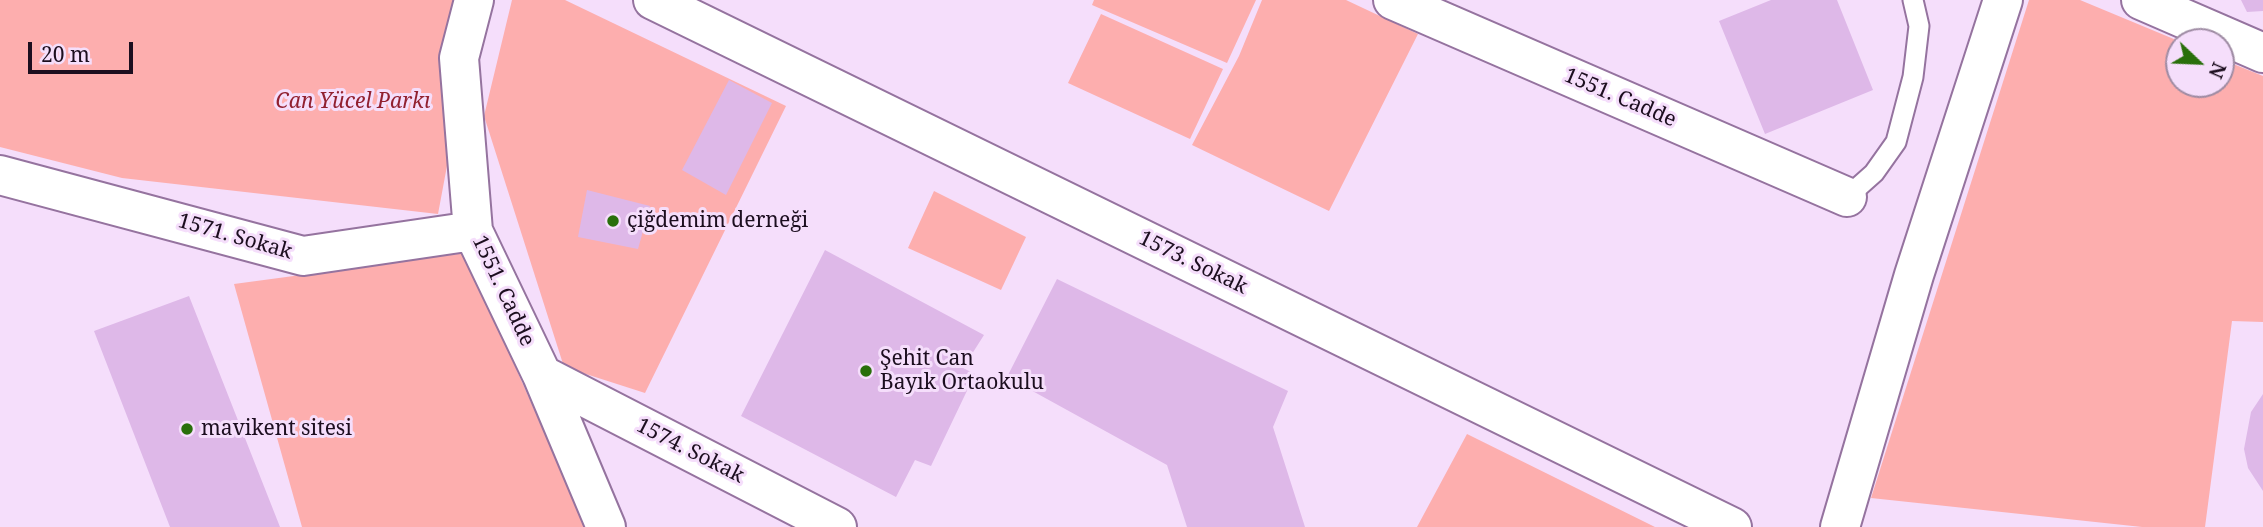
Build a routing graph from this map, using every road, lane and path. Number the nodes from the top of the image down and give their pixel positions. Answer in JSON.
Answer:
{"nodes":[{"id":1,"x":474,"y":0,"type":"edge"},
{"id":2,"x":653,"y":0,"type":"edge"},
{"id":3,"x":1393,"y":0,"type":"edge"},
{"id":4,"x":1913,"y":0,"type":"edge"},
{"id":5,"x":2003,"y":0,"type":"edge"},
{"id":6,"x":2141,"y":0,"type":"edge"},
{"id":7,"x":2263,"y":53,"type":"edge"},
{"id":8,"x":0,"y":175,"type":"edge"},
{"id":9,"x":1847,"y":197,"type":"joint"},
{"id":10,"x":473,"y":232,"type":"junction"},
{"id":11,"x":542,"y":375,"type":"junction"},
{"id":12,"x":606,"y":527,"type":"edge"},
{"id":13,"x":837,"y":527,"type":"edge"},
{"id":14,"x":1732,"y":527,"type":"edge"},
{"id":15,"x":1840,"y":527,"type":"edge"}],
"edges":[{"from":1,"to":10,"type":"street","name":"1551. Cadde"},
{"from":2,"to":14,"type":"street","name":"1573. Sokak"},
{"from":3,"to":9,"type":"street","name":"1551. Cadde"},
{"from":4,"to":9,"type":"lane"},
{"from":5,"to":15,"type":"street"},
{"from":6,"to":7,"type":"street"},
{"from":8,"to":10,"type":"street","name":"1571. Sokak"},
{"from":10,"to":11,"type":"street","name":"1551. Cadde"},
{"from":11,"to":12,"type":"street","name":"1551. Cadde"},
{"from":11,"to":13,"type":"street","name":"1574. Sokak"}]}
